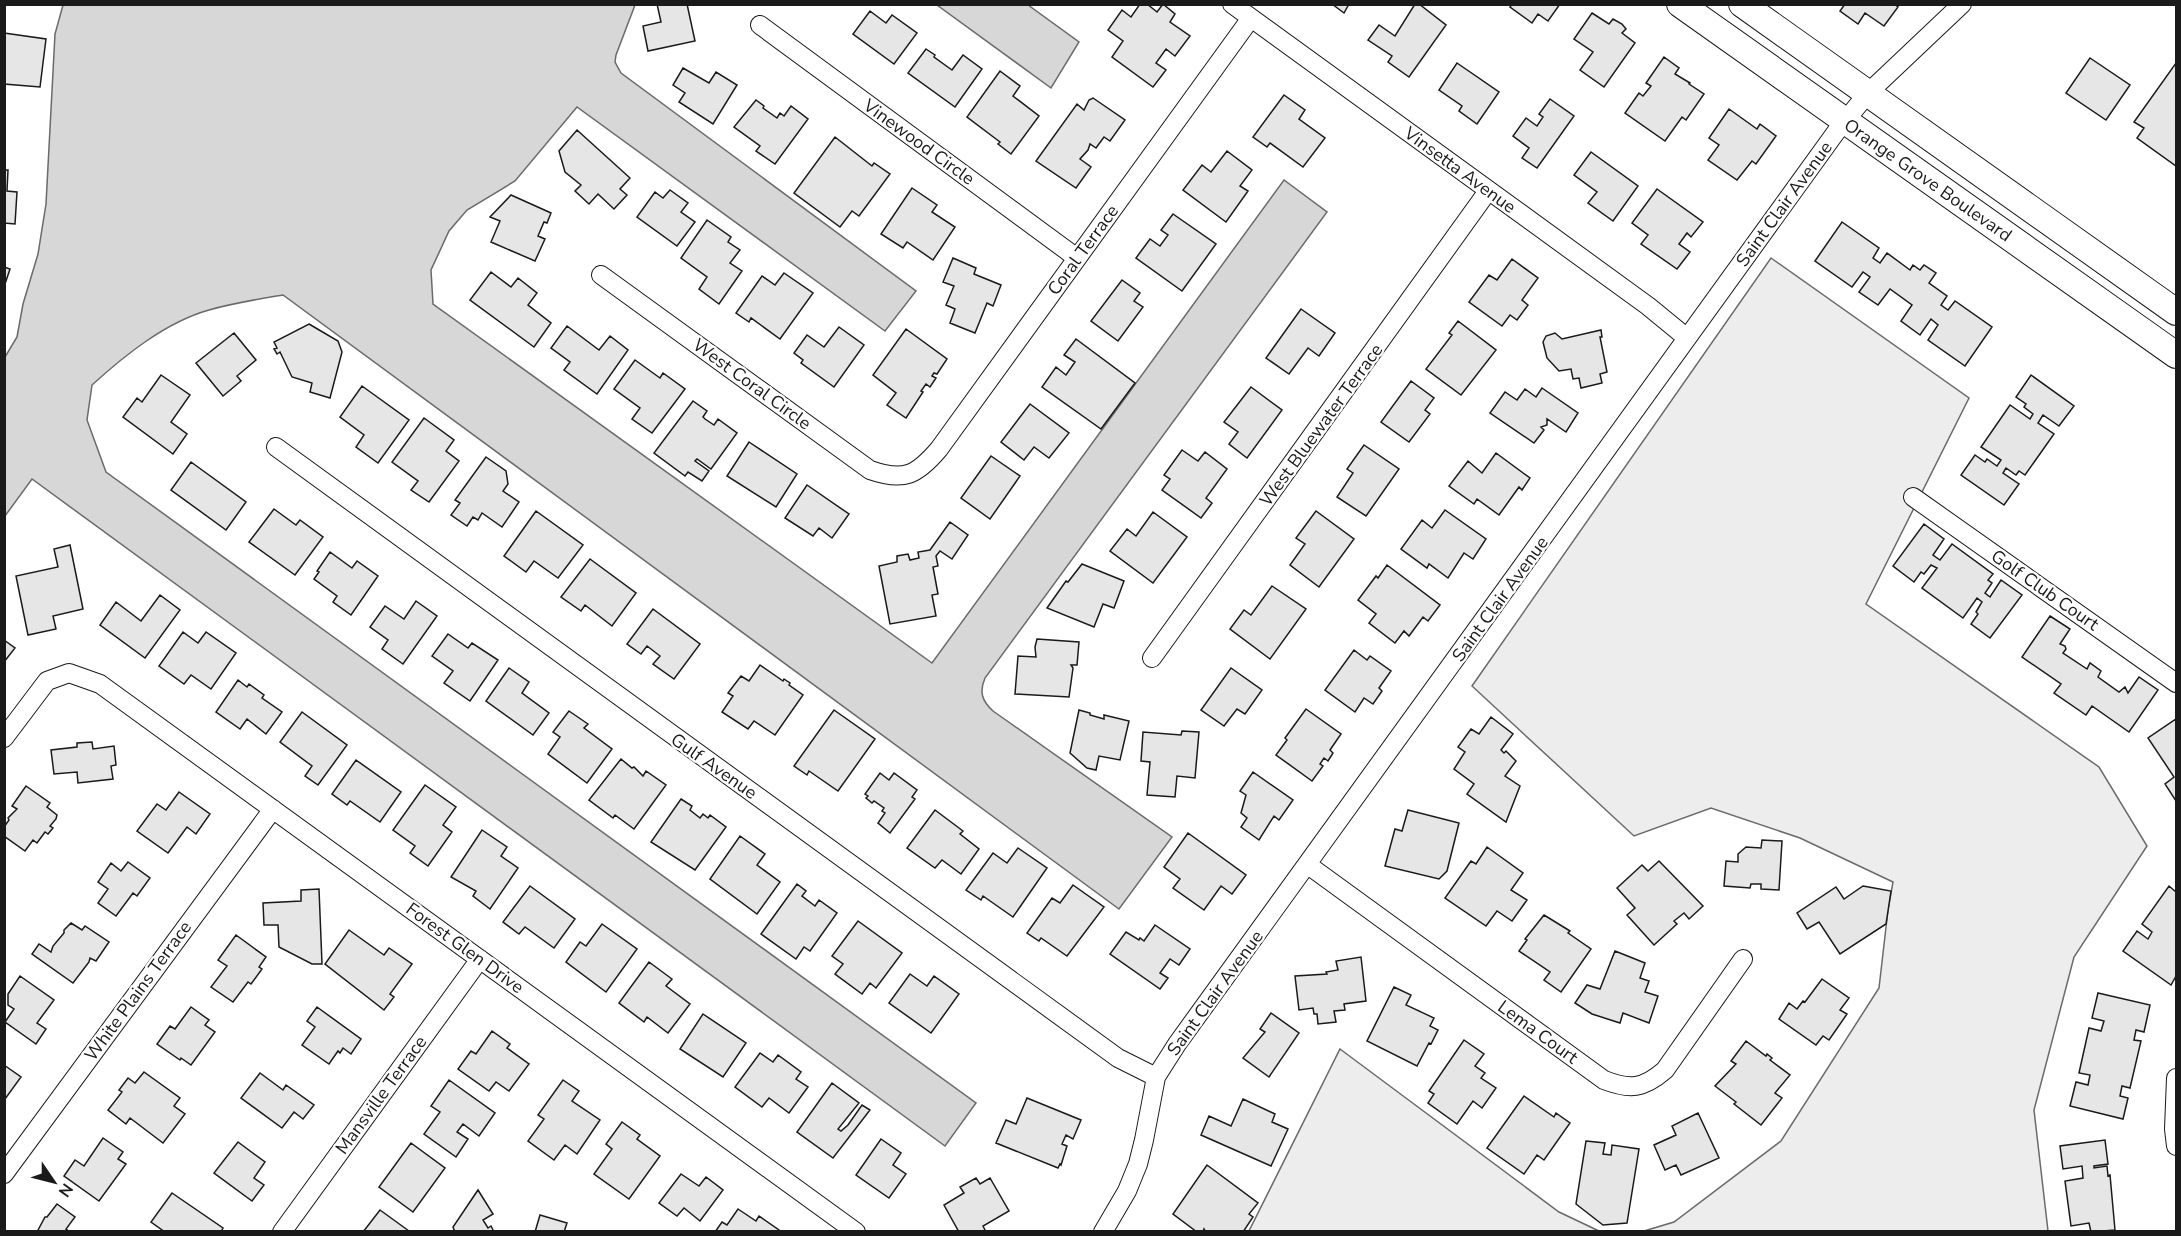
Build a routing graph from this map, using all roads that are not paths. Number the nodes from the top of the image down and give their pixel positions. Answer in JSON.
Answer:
{"nodes":[{"id":1,"x":1232,"y":4,"type":"edge"},
{"id":2,"x":1680,"y":4,"type":"edge"},
{"id":3,"x":1742,"y":4,"type":"edge"},
{"id":4,"x":1962,"y":4,"type":"edge"},
{"id":5,"x":1251,"y":18,"type":"junction"},
{"id":6,"x":760,"y":25,"type":"dead end"},
{"id":7,"x":1868,"y":93,"type":"junction"},
{"id":8,"x":1845,"y":121,"type":"junction"},
{"id":9,"x":1488,"y":191,"type":"junction"},
{"id":10,"x":1077,"y":258,"type":"junction"},
{"id":11,"x":601,"y":275,"type":"dead end"},
{"id":12,"x":2176,"y":312,"type":"edge"},
{"id":13,"x":1687,"y":338,"type":"junction"},
{"id":14,"x":2176,"y":355,"type":"edge"},
{"id":15,"x":276,"y":447,"type":"dead end"},
{"id":16,"x":909,"y":476,"type":"joint"},
{"id":17,"x":1913,"y":497,"type":"dead end"},
{"id":18,"x":1152,"y":658,"type":"dead end"},
{"id":19,"x":2176,"y":683,"type":"edge"},
{"id":20,"x":4,"y":738,"type":"edge"},
{"id":21,"x":273,"y":809,"type":"junction"},
{"id":22,"x":1308,"y":865,"type":"junction"},
{"id":23,"x":480,"y":959,"type":"junction"},
{"id":24,"x":1743,"y":959,"type":"dead end"},
{"id":25,"x":1156,"y":1077,"type":"junction"},
{"id":26,"x":2176,"y":1078,"type":"edge"},
{"id":27,"x":2176,"y":1146,"type":"edge"},
{"id":28,"x":4,"y":1174,"type":"edge"},
{"id":29,"x":282,"y":1232,"type":"edge"},
{"id":30,"x":856,"y":1232,"type":"edge"},
{"id":31,"x":1103,"y":1232,"type":"edge"}],
"edges":[{"from":1,"to":5,"type":"street","name":"Vinsetta Avenue"},
{"from":2,"to":8,"type":"street","name":"Orange Grove Boulevard"},
{"from":3,"to":7,"type":"street","name":"Orange Grove Boulevard"},
{"from":4,"to":7,"type":"street","name":"Saint Clair Avenue"},
{"from":5,"to":9,"type":"street","name":"Vinsetta Avenue"},
{"from":5,"to":10,"type":"street","name":"Coral Terrace"},
{"from":6,"to":10,"type":"street","name":"Vinewood Circle"},
{"from":7,"to":8,"type":"street","name":"Saint Clair Avenue"},
{"from":7,"to":12,"type":"street","name":"Orange Grove Boulevard"},
{"from":8,"to":13,"type":"street","name":"Saint Clair Avenue"},
{"from":8,"to":14,"type":"street","name":"Orange Grove Boulevard"},
{"from":9,"to":13,"type":"street","name":"Vinsetta Avenue"},
{"from":9,"to":18,"type":"street","name":"West Bluewater Terrace"},
{"from":10,"to":16,"type":"street","name":"Coral Terrace"},
{"from":11,"to":16,"type":"street","name":"West Coral Circle"},
{"from":13,"to":22,"type":"street","name":"Saint Clair Avenue"},
{"from":15,"to":25,"type":"street","name":"Gulf Avenue"},
{"from":17,"to":19,"type":"street","name":"Golf Club Court"},
{"from":20,"to":21,"type":"street","name":"Forest Glen Drive"},
{"from":21,"to":23,"type":"street","name":"Forest Glen Drive"},
{"from":21,"to":28,"type":"street","name":"White Plains Terrace"},
{"from":22,"to":24,"type":"street","name":"Lema Court"},
{"from":22,"to":25,"type":"street","name":"Saint Clair Avenue"},
{"from":23,"to":29,"type":"street","name":"Mansville Terrace"},
{"from":23,"to":30,"type":"street","name":"Forest Glen Drive"},
{"from":25,"to":31,"type":"street","name":"Saint Clair Avenue"},
{"from":26,"to":27,"type":"street"}]}
